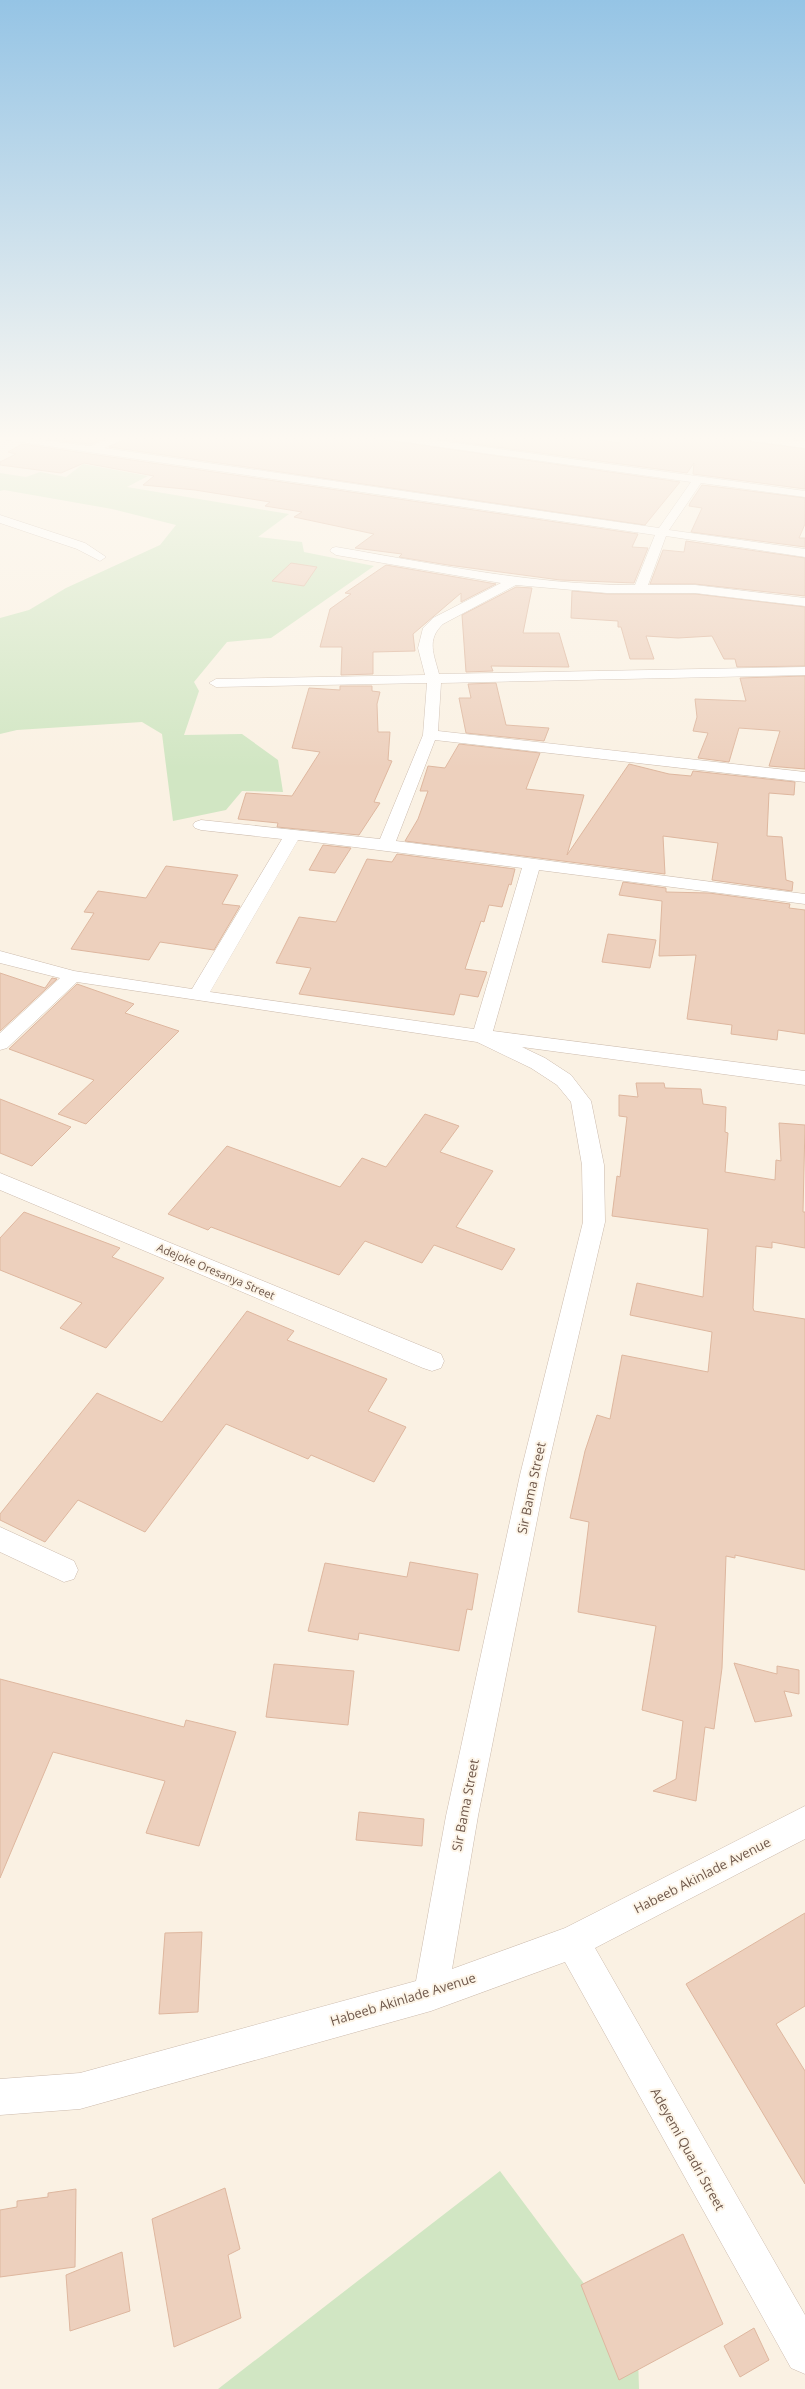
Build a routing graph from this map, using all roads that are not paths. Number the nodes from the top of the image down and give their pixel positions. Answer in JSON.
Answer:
{"nodes":[{"id":1,"x":82,"y":546,"type":"edge"},
{"id":2,"x":656,"y":546,"type":"edge"},
{"id":3,"x":756,"y":546,"type":"edge"},
{"id":4,"x":336,"y":551,"type":"dead end"},
{"id":5,"x":805,"y":554,"type":"edge"},
{"id":6,"x":100,"y":557,"type":"dead end"},
{"id":7,"x":514,"y":581,"type":"junction"},
{"id":8,"x":640,"y":589,"type":"junction"},
{"id":9,"x":805,"y":602,"type":"edge"},
{"id":10,"x":805,"y":671,"type":"edge"},
{"id":11,"x":434,"y":680,"type":"junction"},
{"id":12,"x":216,"y":683,"type":"dead end"},
{"id":13,"x":430,"y":735,"type":"junction"},
{"id":14,"x":805,"y":777,"type":"edge"},
{"id":15,"x":201,"y":825,"type":"dead end"},
{"id":16,"x":292,"y":836,"type":"junction"},
{"id":17,"x":386,"y":845,"type":"junction"},
{"id":18,"x":532,"y":864,"type":"junction"},
{"id":19,"x":805,"y":899,"type":"edge"},
{"id":20,"x":0,"y":957,"type":"edge"},
{"id":21,"x":74,"y":976,"type":"junction"},
{"id":22,"x":198,"y":996,"type":"junction"},
{"id":23,"x":482,"y":1036,"type":"junction"},
{"id":24,"x":0,"y":1044,"type":"edge"},
{"id":25,"x":805,"y":1078,"type":"edge"},
{"id":26,"x":0,"y":1181,"type":"edge"},
{"id":27,"x":432,"y":1361,"type":"dead end"},
{"id":28,"x":0,"y":1539,"type":"edge"},
{"id":29,"x":64,"y":1570,"type":"dead end"},
{"id":30,"x":805,"y":1822,"type":"edge"},
{"id":31,"x":573,"y":1942,"type":"junction"},
{"id":32,"x":431,"y":1994,"type":"junction"},
{"id":33,"x":0,"y":2097,"type":"edge"},
{"id":34,"x":805,"y":2354,"type":"edge"}],
"edges":[{"from":1,"to":6,"type":"street"},
{"from":2,"to":8,"type":"street"},
{"from":3,"to":5,"type":"street"},
{"from":4,"to":7,"type":"street"},
{"from":7,"to":8,"type":"street"},
{"from":7,"to":11,"type":"street"},
{"from":8,"to":9,"type":"street"},
{"from":10,"to":11,"type":"street"},
{"from":11,"to":12,"type":"street"},
{"from":11,"to":13,"type":"street"},
{"from":13,"to":14,"type":"street"},
{"from":13,"to":17,"type":"street"},
{"from":15,"to":16,"type":"street"},
{"from":16,"to":17,"type":"street"},
{"from":16,"to":22,"type":"street"},
{"from":17,"to":18,"type":"street"},
{"from":18,"to":19,"type":"street"},
{"from":18,"to":23,"type":"street"},
{"from":20,"to":21,"type":"street"},
{"from":21,"to":22,"type":"street"},
{"from":21,"to":24,"type":"street"},
{"from":22,"to":23,"type":"street"},
{"from":23,"to":25,"type":"street"},
{"from":23,"to":32,"type":"street","name":"Sir Bama Street"},
{"from":26,"to":27,"type":"street","name":"Adejoke Oresanya Street"},
{"from":28,"to":29,"type":"street"},
{"from":30,"to":31,"type":"street","name":"Habeeb Akinlade Avenue"},
{"from":31,"to":32,"type":"street","name":"Habeeb Akinlade Avenue"},
{"from":31,"to":34,"type":"street","name":"Adeyemi Quadri Street"},
{"from":32,"to":33,"type":"street","name":"Habeeb Akinlade Avenue"}]}
